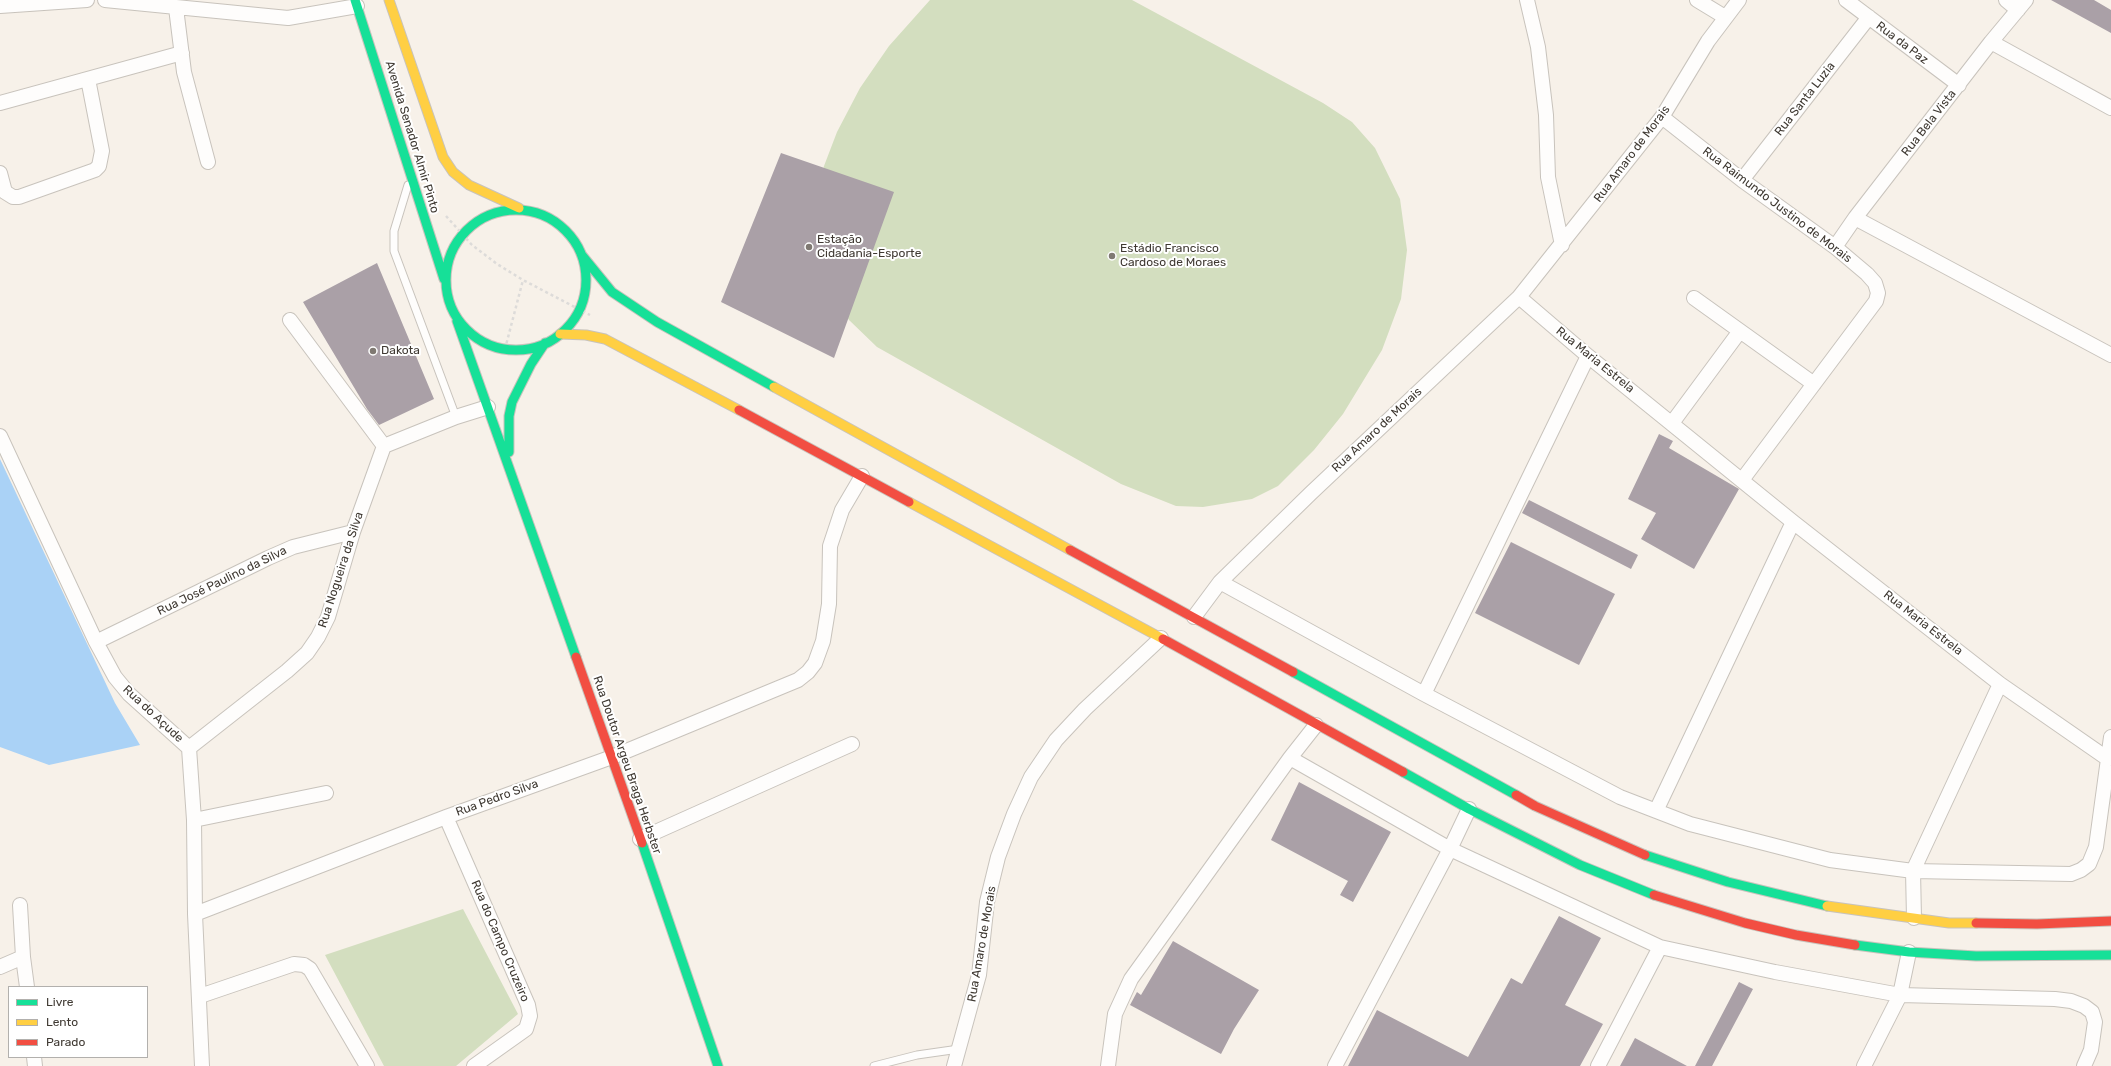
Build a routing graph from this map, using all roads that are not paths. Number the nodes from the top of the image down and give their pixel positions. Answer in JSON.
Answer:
{"nodes":[{"id":1,"x":87,"y":0,"type":"edge"},
{"id":2,"x":105,"y":0,"type":"edge"},
{"id":3,"x":389,"y":0,"type":"edge"},
{"id":4,"x":1527,"y":0,"type":"edge"},
{"id":5,"x":1697,"y":0,"type":"edge"},
{"id":6,"x":1739,"y":0,"type":"edge"},
{"id":7,"x":1846,"y":0,"type":"edge"},
{"id":8,"x":2006,"y":0,"type":"edge"},
{"id":9,"x":356,"y":3,"type":"edge"},
{"id":10,"x":1,"y":4,"type":"edge"},
{"id":11,"x":2022,"y":5,"type":"edge"},
{"id":12,"x":176,"y":8,"type":"junction"},
{"id":13,"x":1726,"y":17,"type":"junction"},
{"id":14,"x":1869,"y":18,"type":"junction"},
{"id":15,"x":1991,"y":42,"type":"junction"},
{"id":16,"x":182,"y":53,"type":"junction"},
{"id":17,"x":88,"y":79,"type":"junction"},
{"id":18,"x":1959,"y":85,"type":"junction"},
{"id":19,"x":0,"y":103,"type":"edge"},
{"id":20,"x":2111,"y":108,"type":"edge"},
{"id":21,"x":1662,"y":117,"type":"junction"},
{"id":22,"x":208,"y":162,"type":"dead end"},
{"id":23,"x":0,"y":173,"type":"edge"},
{"id":24,"x":412,"y":174,"type":"junction"},
{"id":25,"x":1742,"y":180,"type":"junction"},
{"id":26,"x":520,"y":209,"type":"junction"},
{"id":27,"x":1855,"y":218,"type":"junction"},
{"id":28,"x":1562,"y":245,"type":"junction"},
{"id":29,"x":1834,"y":247,"type":"junction"},
{"id":30,"x":581,"y":254,"type":"junction"},
{"id":31,"x":445,"y":282,"type":"junction"},
{"id":32,"x":1519,"y":297,"type":"junction"},
{"id":33,"x":1694,"y":298,"type":"dead end"},
{"id":34,"x":290,"y":320,"type":"dead end"},
{"id":35,"x":456,"y":321,"type":"junction"},
{"id":36,"x":1740,"y":332,"type":"junction"},
{"id":37,"x":560,"y":334,"type":"junction"},
{"id":38,"x":545,"y":344,"type":"junction"},
{"id":39,"x":2111,"y":355,"type":"edge"},
{"id":40,"x":1588,"y":356,"type":"junction"},
{"id":41,"x":1814,"y":384,"type":"junction"},
{"id":42,"x":488,"y":407,"type":"junction"},
{"id":43,"x":456,"y":417,"type":"junction"},
{"id":44,"x":1672,"y":423,"type":"junction"},
{"id":45,"x":0,"y":436,"type":"edge"},
{"id":46,"x":384,"y":446,"type":"junction"},
{"id":47,"x":510,"y":473,"type":"junction"},
{"id":48,"x":862,"y":476,"type":"junction"},
{"id":49,"x":1742,"y":480,"type":"junction"},
{"id":50,"x":1794,"y":522,"type":"junction"},
{"id":51,"x":353,"y":532,"type":"junction"},
{"id":52,"x":1220,"y":582,"type":"junction"},
{"id":53,"x":1194,"y":617,"type":"junction"},
{"id":54,"x":1161,"y":638,"type":"junction"},
{"id":55,"x":96,"y":642,"type":"junction"},
{"id":56,"x":2000,"y":684,"type":"junction"},
{"id":57,"x":1424,"y":694,"type":"junction"},
{"id":58,"x":1316,"y":725,"type":"junction"},
{"id":59,"x":2111,"y":737,"type":"edge"},
{"id":60,"x":852,"y":744,"type":"dead end"},
{"id":61,"x":189,"y":748,"type":"junction"},
{"id":62,"x":612,"y":757,"type":"junction"},
{"id":63,"x":1290,"y":758,"type":"junction"},
{"id":64,"x":2108,"y":759,"type":"junction"},
{"id":65,"x":326,"y":793,"type":"dead end"},
{"id":66,"x":1469,"y":809,"type":"junction"},
{"id":67,"x":1656,"y":811,"type":"junction"},
{"id":68,"x":446,"y":817,"type":"junction"},
{"id":69,"x":194,"y":820,"type":"junction"},
{"id":70,"x":640,"y":839,"type":"junction"},
{"id":71,"x":1450,"y":849,"type":"junction"},
{"id":72,"x":1913,"y":871,"type":"junction"},
{"id":73,"x":20,"y":904,"type":"dead end"},
{"id":74,"x":195,"y":914,"type":"junction"},
{"id":75,"x":1914,"y":918,"type":"junction"},
{"id":76,"x":2111,"y":921,"type":"edge"},
{"id":77,"x":1660,"y":946,"type":"junction"},
{"id":78,"x":1909,"y":952,"type":"junction"},
{"id":79,"x":2111,"y":955,"type":"edge"},
{"id":80,"x":23,"y":957,"type":"junction"},
{"id":81,"x":0,"y":967,"type":"edge"},
{"id":82,"x":27,"y":986,"type":"edge"},
{"id":83,"x":1900,"y":995,"type":"junction"},
{"id":84,"x":200,"y":996,"type":"junction"},
{"id":85,"x":959,"y":1049,"type":"junction"},
{"id":86,"x":202,"y":1066,"type":"edge"},
{"id":87,"x":367,"y":1066,"type":"edge"},
{"id":88,"x":474,"y":1066,"type":"edge"},
{"id":89,"x":718,"y":1066,"type":"edge"},
{"id":90,"x":874,"y":1066,"type":"edge"},
{"id":91,"x":954,"y":1066,"type":"edge"},
{"id":92,"x":1108,"y":1066,"type":"edge"},
{"id":93,"x":1335,"y":1066,"type":"edge"},
{"id":94,"x":1598,"y":1066,"type":"edge"},
{"id":95,"x":1864,"y":1066,"type":"edge"},
{"id":96,"x":2084,"y":1066,"type":"edge"}],
"edges":[{"from":1,"to":10,"type":"street"},
{"from":2,"to":12,"type":"street"},
{"from":3,"to":26,"type":"main road","name":"Avenida Senador Almir Pinto"},
{"from":4,"to":28,"type":"street"},
{"from":5,"to":13,"type":"street"},
{"from":6,"to":13,"type":"street","name":"Rua Amaro de Morais"},
{"from":7,"to":14,"type":"street","name":"Rua da Paz"},
{"from":8,"to":11,"type":"street"},
{"from":9,"to":12,"type":"street"},
{"from":9,"to":24,"type":"main road","name":"Avenida Senador Almir Pinto"},
{"from":11,"to":15,"type":"street","name":"Rua Bela Vista"},
{"from":12,"to":16,"type":"street"},
{"from":13,"to":21,"type":"street","name":"Rua Amaro de Morais"},
{"from":14,"to":18,"type":"street","name":"Rua da Paz"},
{"from":14,"to":25,"type":"street","name":"Rua Santa Luzia"},
{"from":15,"to":18,"type":"street","name":"Rua Bela Vista"},
{"from":15,"to":20,"type":"street"},
{"from":16,"to":17,"type":"street"},
{"from":16,"to":22,"type":"street"},
{"from":17,"to":19,"type":"street"},
{"from":17,"to":23,"type":"street"},
{"from":18,"to":27,"type":"street","name":"Rua Bela Vista"},
{"from":21,"to":25,"type":"street","name":"Rua Raimundo Justino de Morais"},
{"from":21,"to":28,"type":"street","name":"Rua Amaro de Morais"},
{"from":24,"to":31,"type":"main road","name":"Avenida Senador Almir Pinto"},
{"from":24,"to":43,"type":"lane"},
{"from":25,"to":29,"type":"street","name":"Rua Raimundo Justino de Morais"},
{"from":26,"to":30,"type":"main road"},
{"from":26,"to":31,"type":"main road"},
{"from":27,"to":29,"type":"street","name":"Rua Bela Vista"},
{"from":27,"to":39,"type":"street"},
{"from":28,"to":32,"type":"street","name":"Rua Amaro de Morais"},
{"from":29,"to":41,"type":"street","name":"Rua Raimundo Justino de Morais"},
{"from":30,"to":37,"type":"main road"},
{"from":30,"to":53,"type":"main road"},
{"from":31,"to":35,"type":"main road"},
{"from":32,"to":40,"type":"street","name":"Rua Maria Estrela"},
{"from":32,"to":52,"type":"street","name":"Rua Amaro de Morais"},
{"from":33,"to":36,"type":"street"},
{"from":34,"to":46,"type":"street"},
{"from":35,"to":38,"type":"main road"},
{"from":35,"to":42,"type":"main road","name":"Rua Doutor Argeu Braga Herbster"},
{"from":36,"to":41,"type":"street"},
{"from":36,"to":44,"type":"street"},
{"from":37,"to":38,"type":"main road"},
{"from":37,"to":48,"type":"main road"},
{"from":38,"to":47,"type":"main road","name":"Rua Doutor Argeu Braga Herbster"},
{"from":40,"to":44,"type":"street","name":"Rua Maria Estrela"},
{"from":40,"to":57,"type":"street"},
{"from":41,"to":49,"type":"street"},
{"from":42,"to":43,"type":"street"},
{"from":42,"to":47,"type":"main road","name":"Rua Doutor Argeu Braga Herbster"},
{"from":43,"to":46,"type":"street"},
{"from":44,"to":49,"type":"street","name":"Rua Maria Estrela"},
{"from":45,"to":55,"type":"street","name":"Rua do Açude"},
{"from":46,"to":51,"type":"street","name":"Rua Nogueira da Silva"},
{"from":47,"to":62,"type":"main road","name":"Rua Doutor Argeu Braga Herbster"},
{"from":48,"to":54,"type":"main road"},
{"from":48,"to":62,"type":"street","name":"Rua Pedro Silva"},
{"from":49,"to":50,"type":"street","name":"Rua Maria Estrela"},
{"from":50,"to":56,"type":"street","name":"Rua Maria Estrela"},
{"from":50,"to":67,"type":"street"},
{"from":51,"to":55,"type":"street","name":"Rua José Paulino da Silva"},
{"from":51,"to":61,"type":"street","name":"Rua Nogueira da Silva"},
{"from":52,"to":53,"type":"street","name":"Rua Amaro de Morais"},
{"from":52,"to":57,"type":"street"},
{"from":53,"to":75,"type":"main road"},
{"from":54,"to":58,"type":"main road"},
{"from":54,"to":85,"type":"street","name":"Rua Amaro de Morais"},
{"from":55,"to":61,"type":"street","name":"Rua do Açude"},
{"from":56,"to":64,"type":"street","name":"Rua Maria Estrela"},
{"from":56,"to":72,"type":"street"},
{"from":57,"to":67,"type":"street"},
{"from":58,"to":63,"type":"street"},
{"from":58,"to":66,"type":"main road"},
{"from":59,"to":64,"type":"street"},
{"from":60,"to":70,"type":"street"},
{"from":61,"to":69,"type":"street","name":"Rua do Açude"},
{"from":62,"to":68,"type":"street","name":"Rua Pedro Silva"},
{"from":62,"to":70,"type":"main road","name":"Rua Doutor Argeu Braga Herbster"},
{"from":63,"to":71,"type":"street"},
{"from":63,"to":92,"type":"street"},
{"from":64,"to":72,"type":"street"},
{"from":65,"to":69,"type":"street"},
{"from":66,"to":71,"type":"street"},
{"from":66,"to":78,"type":"main road"},
{"from":67,"to":72,"type":"street"},
{"from":68,"to":74,"type":"street","name":"Rua Pedro Silva"},
{"from":68,"to":88,"type":"street","name":"Rua do Campo Cruzeiro"},
{"from":69,"to":74,"type":"street","name":"Rua do Açude"},
{"from":70,"to":89,"type":"main road","name":"Rua Doutor Argeu Braga Herbster"},
{"from":71,"to":77,"type":"street"},
{"from":71,"to":93,"type":"street"},
{"from":72,"to":75,"type":"street"},
{"from":73,"to":80,"type":"street"},
{"from":74,"to":84,"type":"street","name":"Rua do Açude"},
{"from":75,"to":76,"type":"main road"},
{"from":77,"to":83,"type":"street"},
{"from":77,"to":94,"type":"street"},
{"from":78,"to":79,"type":"main road"},
{"from":78,"to":83,"type":"street"},
{"from":80,"to":81,"type":"street"},
{"from":80,"to":82,"type":"street"},
{"from":83,"to":95,"type":"street"},
{"from":83,"to":96,"type":"street"},
{"from":84,"to":86,"type":"street","name":"Rua do Açude"},
{"from":84,"to":87,"type":"street"},
{"from":85,"to":90,"type":"lane"},
{"from":85,"to":91,"type":"street","name":"Rua Amaro de Morais"}]}
